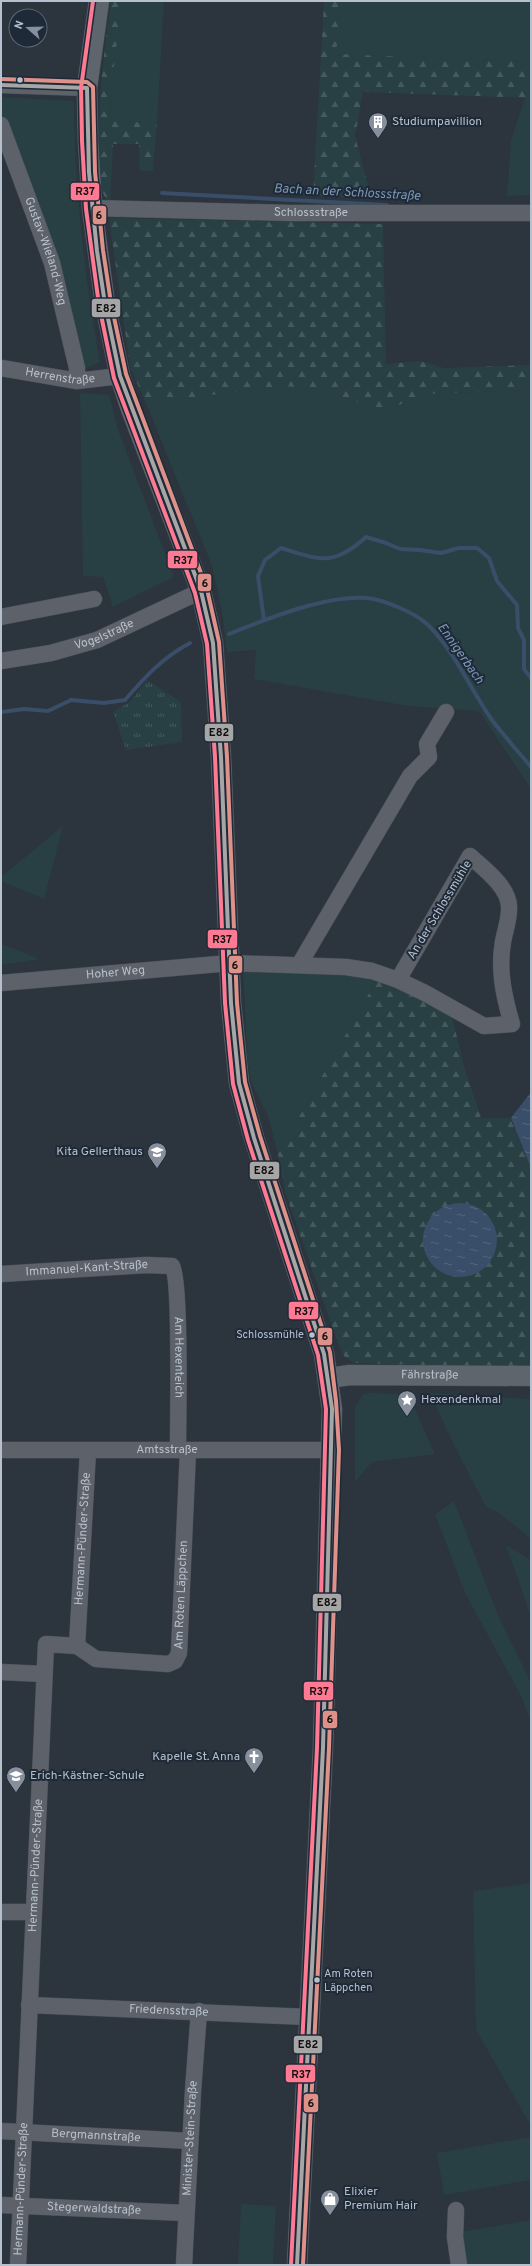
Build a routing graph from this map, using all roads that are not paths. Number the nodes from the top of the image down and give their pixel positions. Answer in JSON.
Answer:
{"nodes":[{"id":1,"x":99,"y":1,"type":"edge"},
{"id":2,"x":1,"y":85,"type":"edge"},
{"id":3,"x":87,"y":88,"type":"junction"},
{"id":4,"x":1,"y":125,"type":"edge"},
{"id":5,"x":92,"y":208,"type":"junction"},
{"id":6,"x":531,"y":213,"type":"edge"},
{"id":7,"x":1,"y":368,"type":"edge"},
{"id":8,"x":120,"y":376,"type":"junction"},
{"id":9,"x":77,"y":381,"type":"junction"},
{"id":10,"x":201,"y":591,"type":"junction"},
{"id":11,"x":94,"y":599,"type":"dead end"},
{"id":12,"x":1,"y":617,"type":"edge"},
{"id":13,"x":1,"y":661,"type":"edge"},
{"id":14,"x":446,"y":712,"type":"dead end"},
{"id":15,"x":230,"y":963,"type":"junction"},
{"id":16,"x":299,"y":965,"type":"junction"},
{"id":17,"x":398,"y":980,"type":"junction"},
{"id":18,"x":1,"y":983,"type":"edge"},
{"id":19,"x":172,"y":1266,"type":"joint"},
{"id":20,"x":1,"y":1274,"type":"edge"},
{"id":21,"x":531,"y":1376,"type":"edge"},
{"id":22,"x":329,"y":1378,"type":"junction"},
{"id":23,"x":1,"y":1450,"type":"edge"},
{"id":24,"x":183,"y":1450,"type":"junction"},
{"id":25,"x":333,"y":1450,"type":"junction"},
{"id":26,"x":88,"y":1451,"type":"junction"},
{"id":27,"x":77,"y":1646,"type":"junction"},
{"id":28,"x":1,"y":1672,"type":"edge"},
{"id":29,"x":44,"y":1674,"type":"junction"},
{"id":30,"x":1,"y":1912,"type":"edge"},
{"id":31,"x":34,"y":1912,"type":"junction"},
{"id":32,"x":29,"y":2005,"type":"junction"},
{"id":33,"x":199,"y":2011,"type":"junction"},
{"id":34,"x":309,"y":2017,"type":"junction"},
{"id":35,"x":1,"y":2131,"type":"edge"},
{"id":36,"x":23,"y":2132,"type":"junction"},
{"id":37,"x":190,"y":2141,"type":"junction"},
{"id":38,"x":1,"y":2204,"type":"edge"},
{"id":39,"x":21,"y":2206,"type":"junction"},
{"id":40,"x":456,"y":2210,"type":"dead end"},
{"id":41,"x":186,"y":2213,"type":"junction"},
{"id":42,"x":18,"y":2265,"type":"edge"},
{"id":43,"x":184,"y":2265,"type":"edge"},
{"id":44,"x":297,"y":2265,"type":"edge"},
{"id":45,"x":458,"y":2265,"type":"edge"}],
"edges":[{"from":1,"to":3,"type":"main road"},
{"from":2,"to":3,"type":"street"},
{"from":3,"to":5,"type":"main road"},
{"from":4,"to":9,"type":"street","name":"Gustav-Wieland-Weg"},
{"from":5,"to":6,"type":"street","name":"Schlossstraße"},
{"from":5,"to":8,"type":"main road"},
{"from":7,"to":9,"type":"street","name":"Herrenstraße"},
{"from":8,"to":9,"type":"street","name":"Herrenstraße"},
{"from":8,"to":10,"type":"main road"},
{"from":10,"to":13,"type":"street","name":"Vogelstraße"},
{"from":10,"to":15,"type":"main road"},
{"from":11,"to":12,"type":"street"},
{"from":14,"to":16,"type":"street"},
{"from":15,"to":16,"type":"street","name":"An der Schlossmühle"},
{"from":15,"to":18,"type":"street","name":"Hoher Weg"},
{"from":15,"to":22,"type":"main road"},
{"from":16,"to":17,"type":"street","name":"An der Schlossmühle"},
{"from":17,"to":17,"type":"street","name":"An der Schlossmühle"},
{"from":19,"to":20,"type":"street","name":"Immanuel-Kant-Straße"},
{"from":19,"to":24,"type":"street","name":"Am Hexenteich"},
{"from":21,"to":22,"type":"main road","name":"Fährstraße"},
{"from":22,"to":25,"type":"main road"},
{"from":23,"to":26,"type":"street","name":"Amtsstraße"},
{"from":24,"to":25,"type":"street","name":"Amtsstraße"},
{"from":24,"to":26,"type":"street","name":"Amtsstraße"},
{"from":24,"to":27,"type":"street","name":"Am Roten Läppchen"},
{"from":25,"to":34,"type":"main road"},
{"from":26,"to":27,"type":"street","name":"Hermann-Pünder-Straße"},
{"from":27,"to":29,"type":"street","name":"Hermann-Pünder-Straße"},
{"from":28,"to":29,"type":"street"},
{"from":29,"to":31,"type":"street","name":"Hermann-Pünder-Straße"},
{"from":30,"to":31,"type":"street"},
{"from":31,"to":32,"type":"street","name":"Hermann-Pünder-Straße"},
{"from":32,"to":33,"type":"street","name":"Friedensstraße"},
{"from":32,"to":36,"type":"street","name":"Hermann-Pünder-Straße"},
{"from":33,"to":34,"type":"street","name":"Friedensstraße"},
{"from":33,"to":37,"type":"street","name":"Minister-Stein-Straße"},
{"from":34,"to":44,"type":"main road"},
{"from":35,"to":36,"type":"street","name":"Bergmannstraße"},
{"from":36,"to":37,"type":"street","name":"Bergmannstraße"},
{"from":36,"to":39,"type":"street","name":"Hermann-Pünder-Straße"},
{"from":37,"to":41,"type":"street","name":"Minister-Stein-Straße"},
{"from":38,"to":39,"type":"street","name":"Stegerwaldstraße"},
{"from":39,"to":41,"type":"street","name":"Stegerwaldstraße"},
{"from":39,"to":42,"type":"street","name":"Hermann-Pünder-Straße"},
{"from":40,"to":45,"type":"street"},
{"from":41,"to":43,"type":"street","name":"Minister-Stein-Straße"}]}
